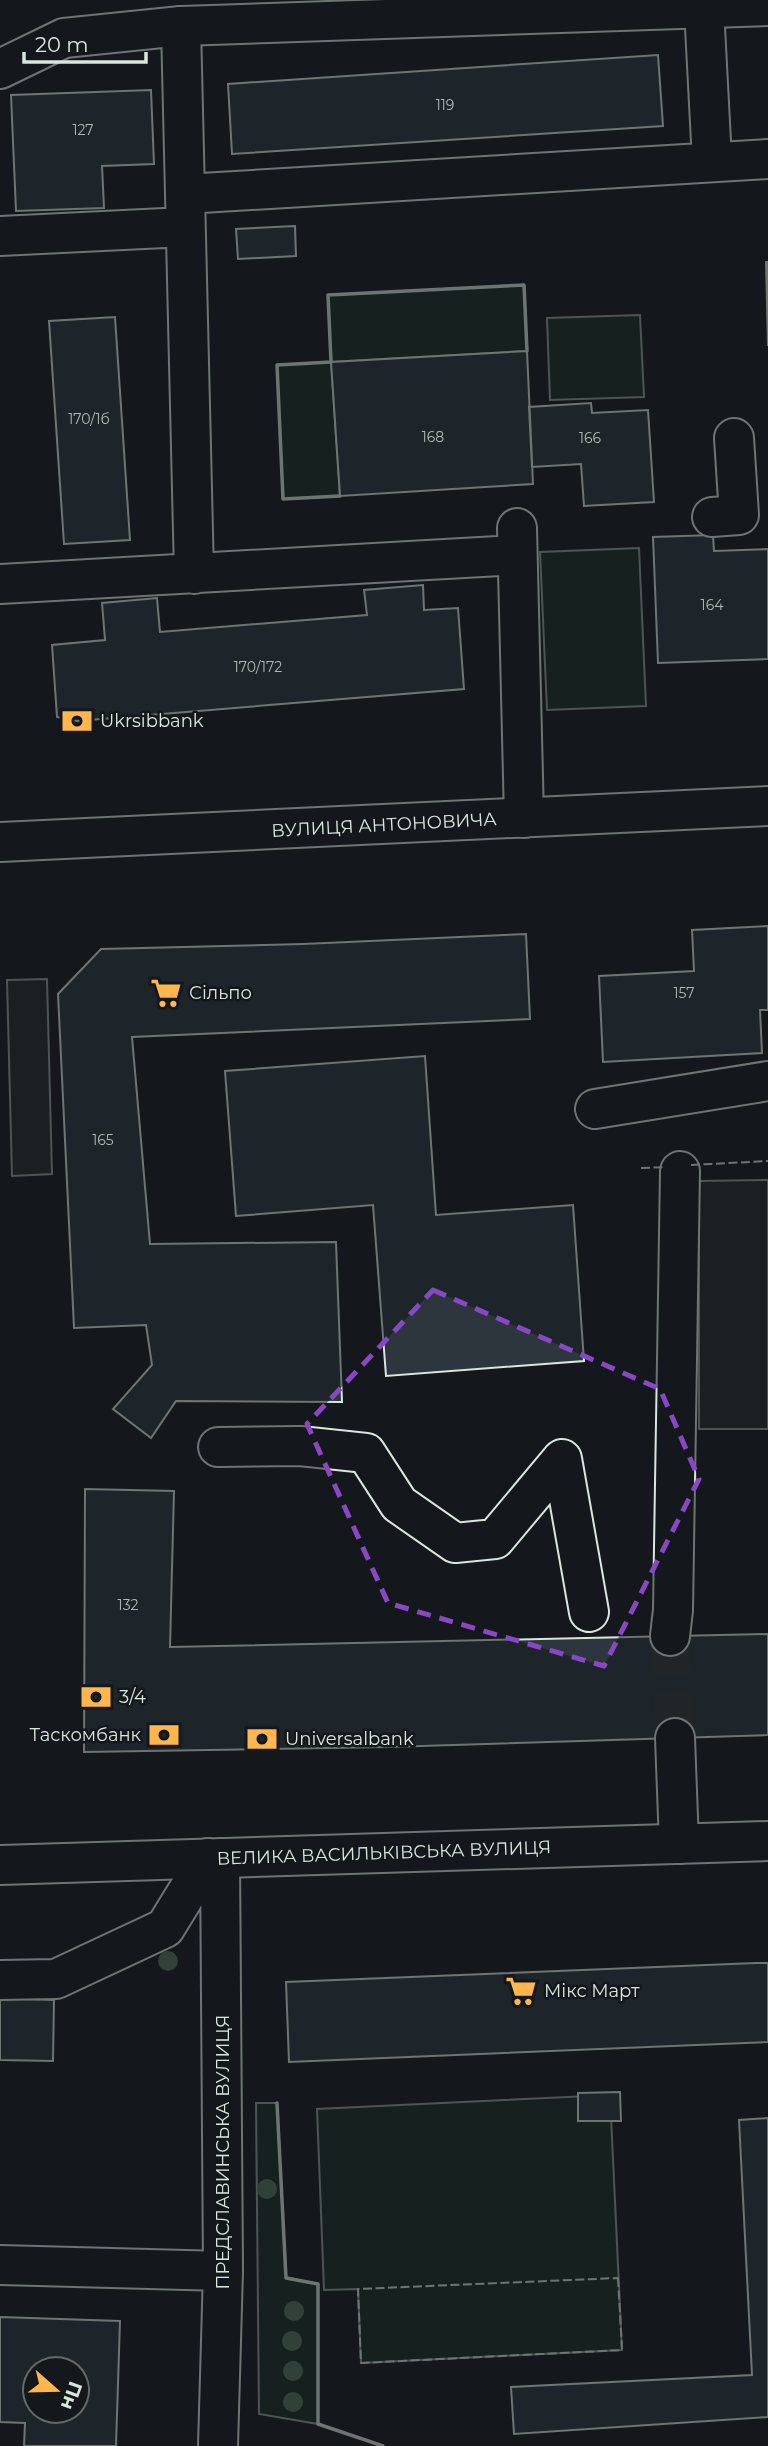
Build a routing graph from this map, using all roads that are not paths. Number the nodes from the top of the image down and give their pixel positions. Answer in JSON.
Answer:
{"nodes":[{"id":1,"x":768,"y":6,"type":"edge"},
{"id":2,"x":704,"y":8,"type":"junction"},
{"id":3,"x":181,"y":26,"type":"junction"},
{"id":4,"x":0,"y":69,"type":"edge"},
{"id":5,"x":768,"y":159,"type":"edge"},
{"id":6,"x":712,"y":161,"type":"junction"},
{"id":7,"x":185,"y":211,"type":"junction"},
{"id":8,"x":0,"y":236,"type":"edge"},
{"id":9,"x":734,"y":439,"type":"dead end"},
{"id":10,"x":753,"y":488,"type":"edge"},
{"id":11,"x":712,"y":517,"type":"dead end"},
{"id":12,"x":194,"y":574,"type":"junction"},
{"id":13,"x":0,"y":584,"type":"edge"},
{"id":14,"x":768,"y":806,"type":"edge"},
{"id":15,"x":524,"y":818,"type":"junction"},
{"id":16,"x":0,"y":842,"type":"edge"},
{"id":17,"x":768,"y":1081,"type":"edge"},
{"id":18,"x":595,"y":1109,"type":"dead end"},
{"id":19,"x":680,"y":1171,"type":"dead end"},
{"id":20,"x":218,"y":1447,"type":"dead end"},
{"id":21,"x":589,"y":1612,"type":"dead end"},
{"id":22,"x":670,"y":1636,"type":"tunnel mouth"},
{"id":23,"x":675,"y":1738,"type":"tunnel mouth"},
{"id":24,"x":0,"y":1838,"type":"edge"},
{"id":25,"x":768,"y":1841,"type":"edge"},
{"id":26,"x":679,"y":1844,"type":"junction"},
{"id":27,"x":214,"y":1858,"type":"junction"},
{"id":28,"x":0,"y":1865,"type":"edge"},
{"id":29,"x":0,"y":1980,"type":"edge"},
{"id":30,"x":0,"y":2265,"type":"edge"},
{"id":31,"x":223,"y":2271,"type":"junction"},
{"id":32,"x":218,"y":2446,"type":"edge"}],
"edges":[{"from":1,"to":2,"type":"main road"},
{"from":2,"to":3,"type":"main road"},
{"from":2,"to":6,"type":"main road"},
{"from":3,"to":4,"type":"main road"},
{"from":3,"to":7,"type":"main road"},
{"from":5,"to":6,"type":"main road"},
{"from":6,"to":7,"type":"main road"},
{"from":7,"to":8,"type":"main road"},
{"from":7,"to":12,"type":"main road"},
{"from":9,"to":10,"type":"main road"},
{"from":10,"to":11,"type":"main road"},
{"from":12,"to":13,"type":"main road"},
{"from":12,"to":15,"type":"main road"},
{"from":14,"to":15,"type":"main road","name":"ВУЛИЦЯ АНТОНОВИЧА"},
{"from":15,"to":16,"type":"main road","name":"ВУЛИЦЯ АНТОНОВИЧА"},
{"from":17,"to":18,"type":"main road"},
{"from":19,"to":22,"type":"main road"},
{"from":20,"to":21,"type":"main road"},
{"from":23,"to":26,"type":"main road"},
{"from":24,"to":28,"type":"main road"},
{"from":25,"to":26,"type":"main road","name":"ВЕЛИКА ВАСИЛЬКІВСЬКА ВУЛИЦЯ"},
{"from":26,"to":27,"type":"main road","name":"ВЕЛИКА ВАСИЛЬКІВСЬКА ВУЛИЦЯ"},
{"from":27,"to":28,"type":"main road","name":"ВЕЛИКА ВАСИЛЬКІВСЬКА ВУЛИЦЯ"},
{"from":27,"to":29,"type":"main road"},
{"from":27,"to":31,"type":"main road","name":"ПРЕДСЛАВИНСЬКА ВУЛИЦЯ"},
{"from":30,"to":31,"type":"main road"},
{"from":31,"to":32,"type":"main road","name":"ПРЕДСЛАВИНСЬКА ВУЛИЦЯ"}]}
